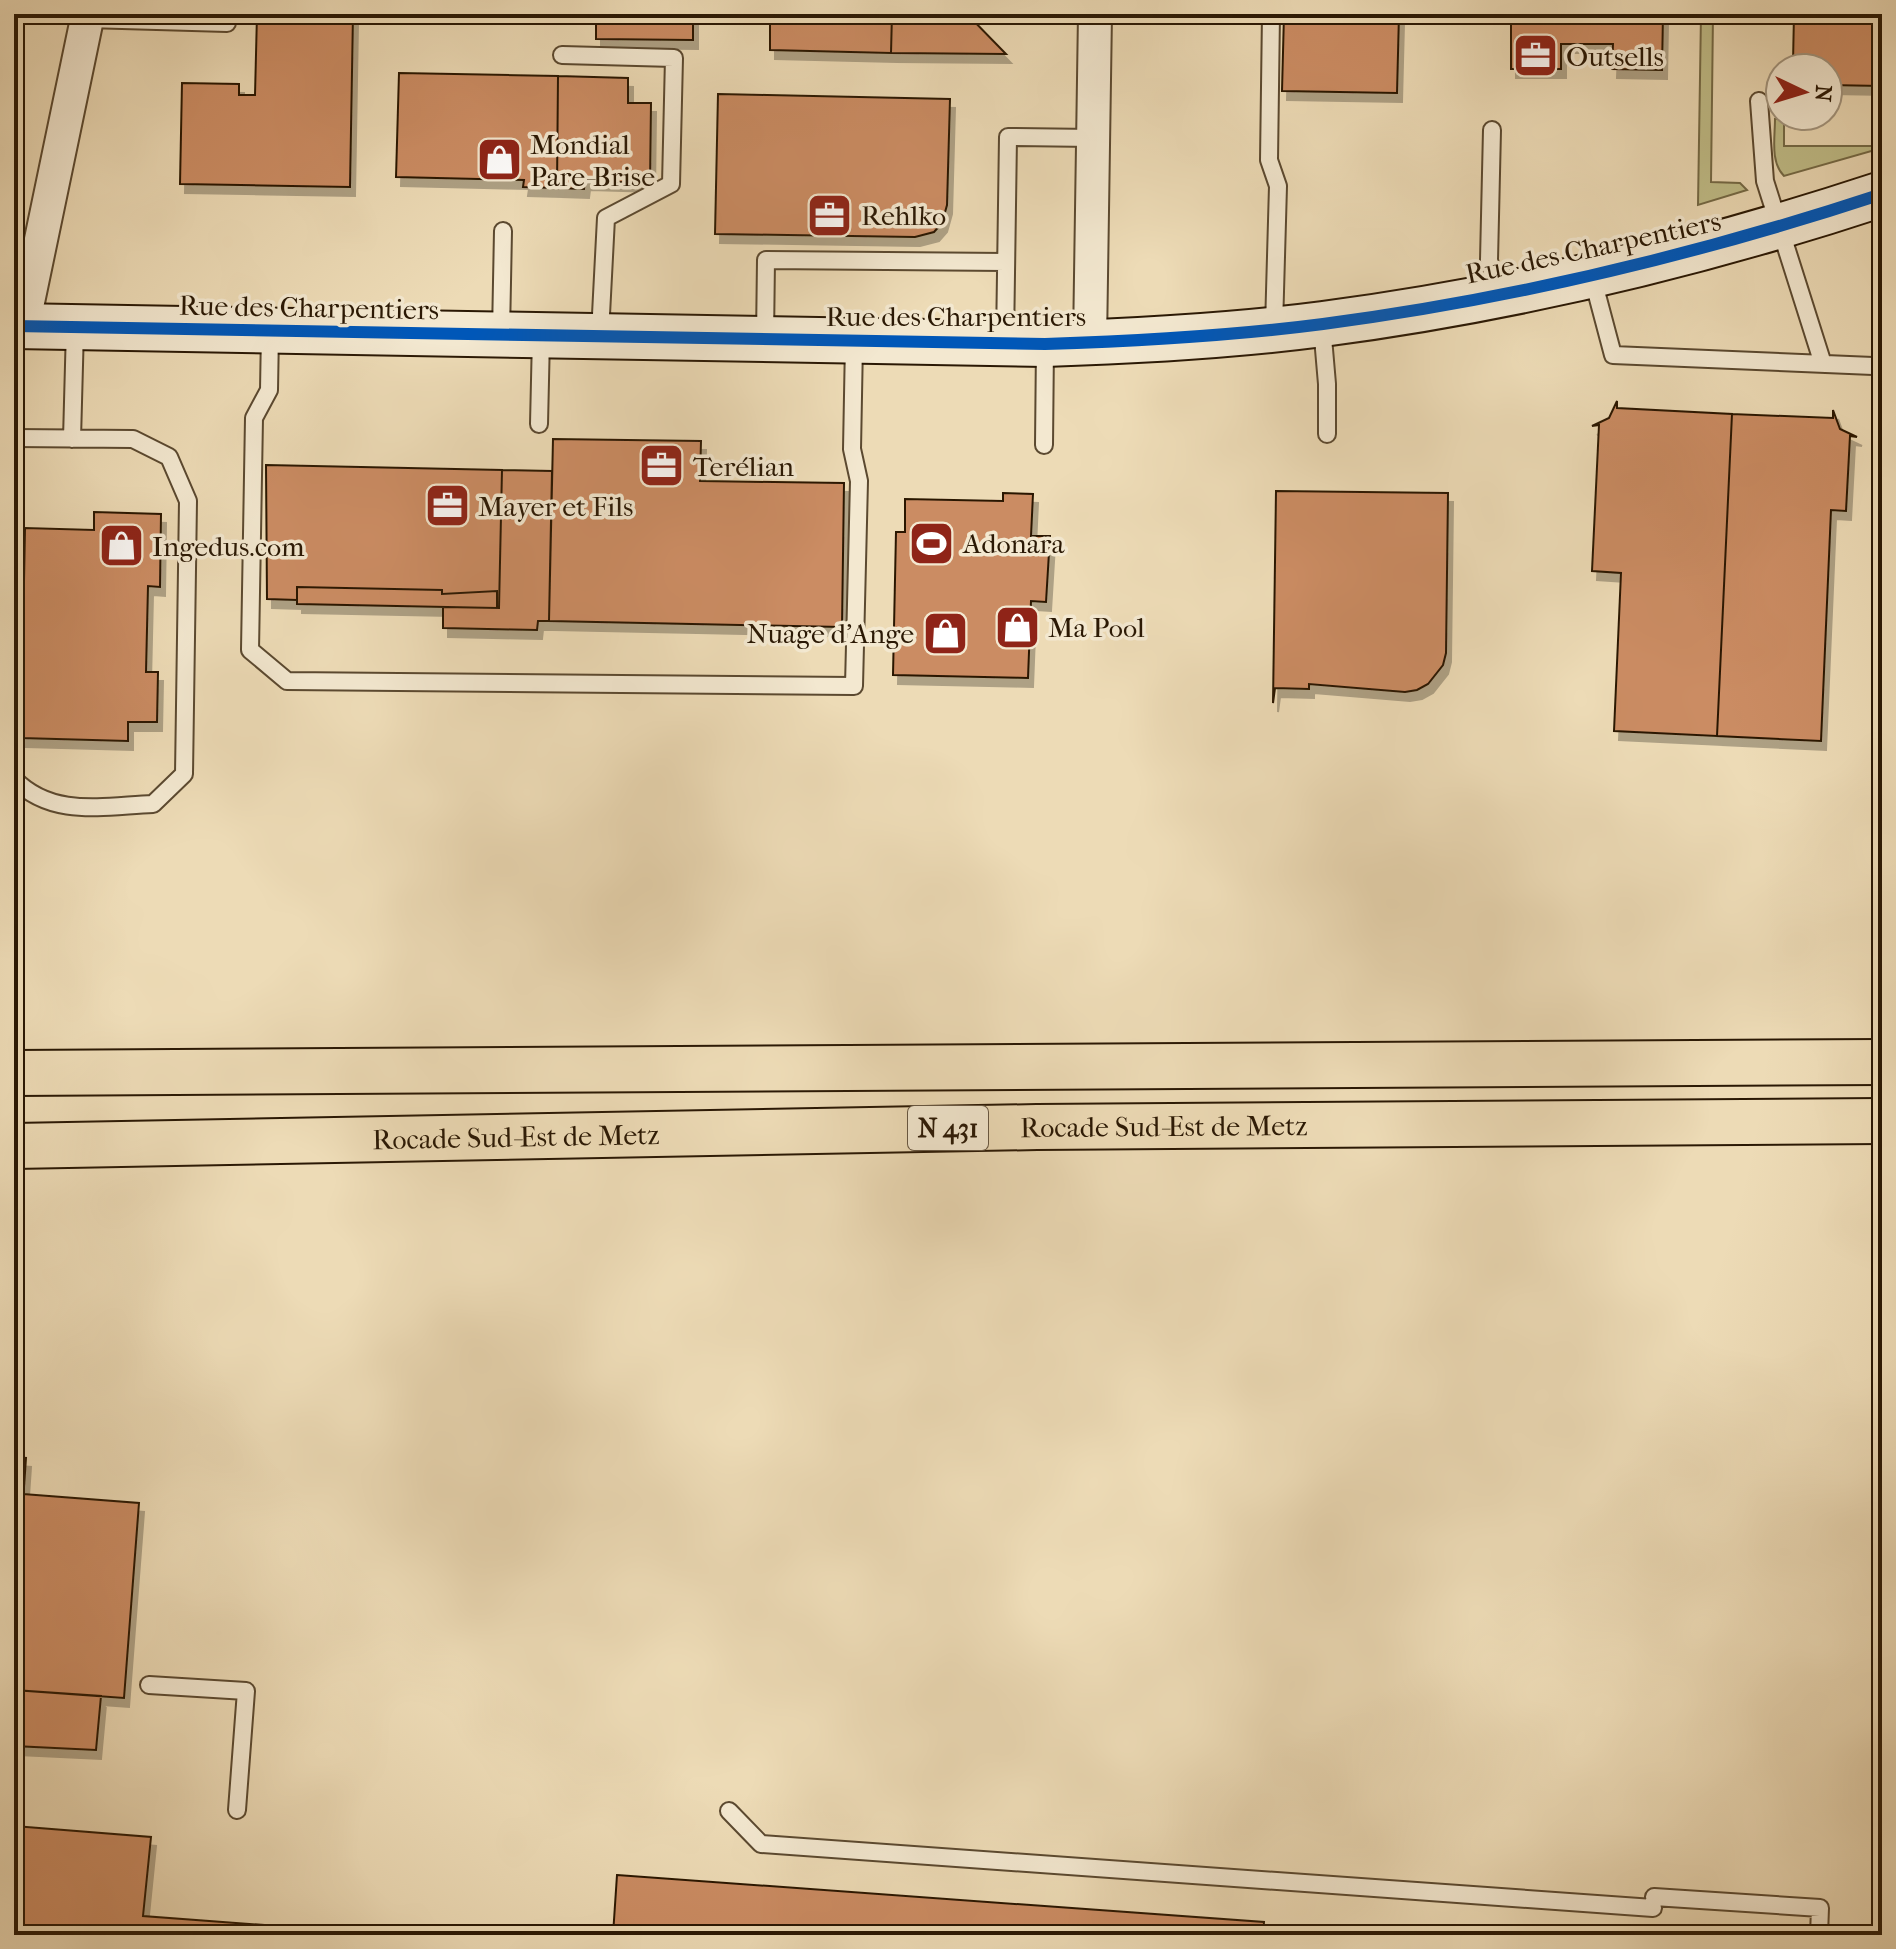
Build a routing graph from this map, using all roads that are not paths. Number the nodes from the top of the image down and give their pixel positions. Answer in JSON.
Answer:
{"nodes":[{"id":1,"x":1095,"y":14,"type":"edge"},
{"id":2,"x":1271,"y":14,"type":"edge"},
{"id":3,"x":87,"y":16,"type":"edge"},
{"id":4,"x":227,"y":23,"type":"dead end"},
{"id":5,"x":562,"y":55,"type":"dead end"},
{"id":6,"x":1759,"y":101,"type":"dead end"},
{"id":7,"x":1492,"y":130,"type":"dead end"},
{"id":8,"x":1093,"y":138,"type":"junction"},
{"id":9,"x":1882,"y":194,"type":"edge"},
{"id":10,"x":1780,"y":228,"type":"junction"},
{"id":11,"x":503,"y":231,"type":"dead end"},
{"id":12,"x":1006,"y":262,"type":"junction"},
{"id":13,"x":1592,"y":275,"type":"junction"},
{"id":14,"x":1497,"y":295,"type":"junction"},
{"id":15,"x":1321,"y":324,"type":"junction"},
{"id":16,"x":19,"y":326,"type":"edge"},
{"id":17,"x":75,"y":327,"type":"junction"},
{"id":18,"x":1274,"y":329,"type":"junction"},
{"id":19,"x":270,"y":330,"type":"junction"},
{"id":20,"x":521,"y":334,"type":"junction"},
{"id":21,"x":600,"y":336,"type":"junction"},
{"id":22,"x":764,"y":339,"type":"junction"},
{"id":23,"x":854,"y":340,"type":"junction"},
{"id":24,"x":1090,"y":342,"type":"junction"},
{"id":25,"x":1025,"y":343,"type":"junction"},
{"id":26,"x":1823,"y":364,"type":"junction"},
{"id":27,"x":1873,"y":366,"type":"dead end"},
{"id":28,"x":539,"y":424,"type":"dead end"},
{"id":29,"x":1327,"y":434,"type":"dead end"},
{"id":30,"x":14,"y":438,"type":"edge"},
{"id":31,"x":72,"y":439,"type":"junction"},
{"id":32,"x":1044,"y":445,"type":"dead end"},
{"id":33,"x":14,"y":779,"type":"edge"},
{"id":34,"x":1882,"y":1062,"type":"edge"},
{"id":35,"x":14,"y":1073,"type":"edge"},
{"id":36,"x":1882,"y":1121,"type":"edge"},
{"id":37,"x":14,"y":1146,"type":"edge"},
{"id":38,"x":149,"y":1685,"type":"dead end"},
{"id":39,"x":237,"y":1810,"type":"dead end"},
{"id":40,"x":729,"y":1811,"type":"dead end"},
{"id":41,"x":1819,"y":1935,"type":"edge"}],
"edges":[{"from":1,"to":8,"type":"street"},
{"from":2,"to":18,"type":"lane"},
{"from":3,"to":4,"type":"lane"},
{"from":3,"to":16,"type":"street"},
{"from":5,"to":21,"type":"lane"},
{"from":6,"to":10,"type":"lane"},
{"from":7,"to":14,"type":"lane"},
{"from":8,"to":12,"type":"lane"},
{"from":8,"to":24,"type":"street"},
{"from":9,"to":10,"type":"street","name":"Rue des Charpentiers"},
{"from":10,"to":13,"type":"street","name":"Rue des Charpentiers"},
{"from":10,"to":26,"type":"lane"},
{"from":11,"to":20,"type":"lane"},
{"from":12,"to":22,"type":"lane"},
{"from":12,"to":25,"type":"lane"},
{"from":13,"to":14,"type":"street","name":"Rue des Charpentiers"},
{"from":13,"to":26,"type":"lane"},
{"from":14,"to":15,"type":"street","name":"Rue des Charpentiers"},
{"from":15,"to":18,"type":"street","name":"Rue des Charpentiers"},
{"from":15,"to":29,"type":"lane"},
{"from":16,"to":17,"type":"street","name":"Rue des Charpentiers"},
{"from":17,"to":19,"type":"street","name":"Rue des Charpentiers"},
{"from":17,"to":31,"type":"lane"},
{"from":18,"to":24,"type":"street","name":"Rue des Charpentiers"},
{"from":19,"to":20,"type":"street","name":"Rue des Charpentiers"},
{"from":19,"to":23,"type":"lane"},
{"from":20,"to":21,"type":"street","name":"Rue des Charpentiers"},
{"from":20,"to":28,"type":"lane"},
{"from":21,"to":22,"type":"street","name":"Rue des Charpentiers"},
{"from":22,"to":23,"type":"street","name":"Rue des Charpentiers"},
{"from":23,"to":25,"type":"street","name":"Rue des Charpentiers"},
{"from":24,"to":25,"type":"street","name":"Rue des Charpentiers"},
{"from":25,"to":32,"type":"lane"},
{"from":26,"to":27,"type":"lane"},
{"from":30,"to":31,"type":"lane"},
{"from":31,"to":33,"type":"lane"},
{"from":34,"to":35,"type":"highway","number":"N 431"},
{"from":36,"to":37,"type":"highway","name":"Rocade Sud-Est de Metz","number":"N 431"},
{"from":38,"to":39,"type":"lane"},
{"from":40,"to":41,"type":"lane"}]}
